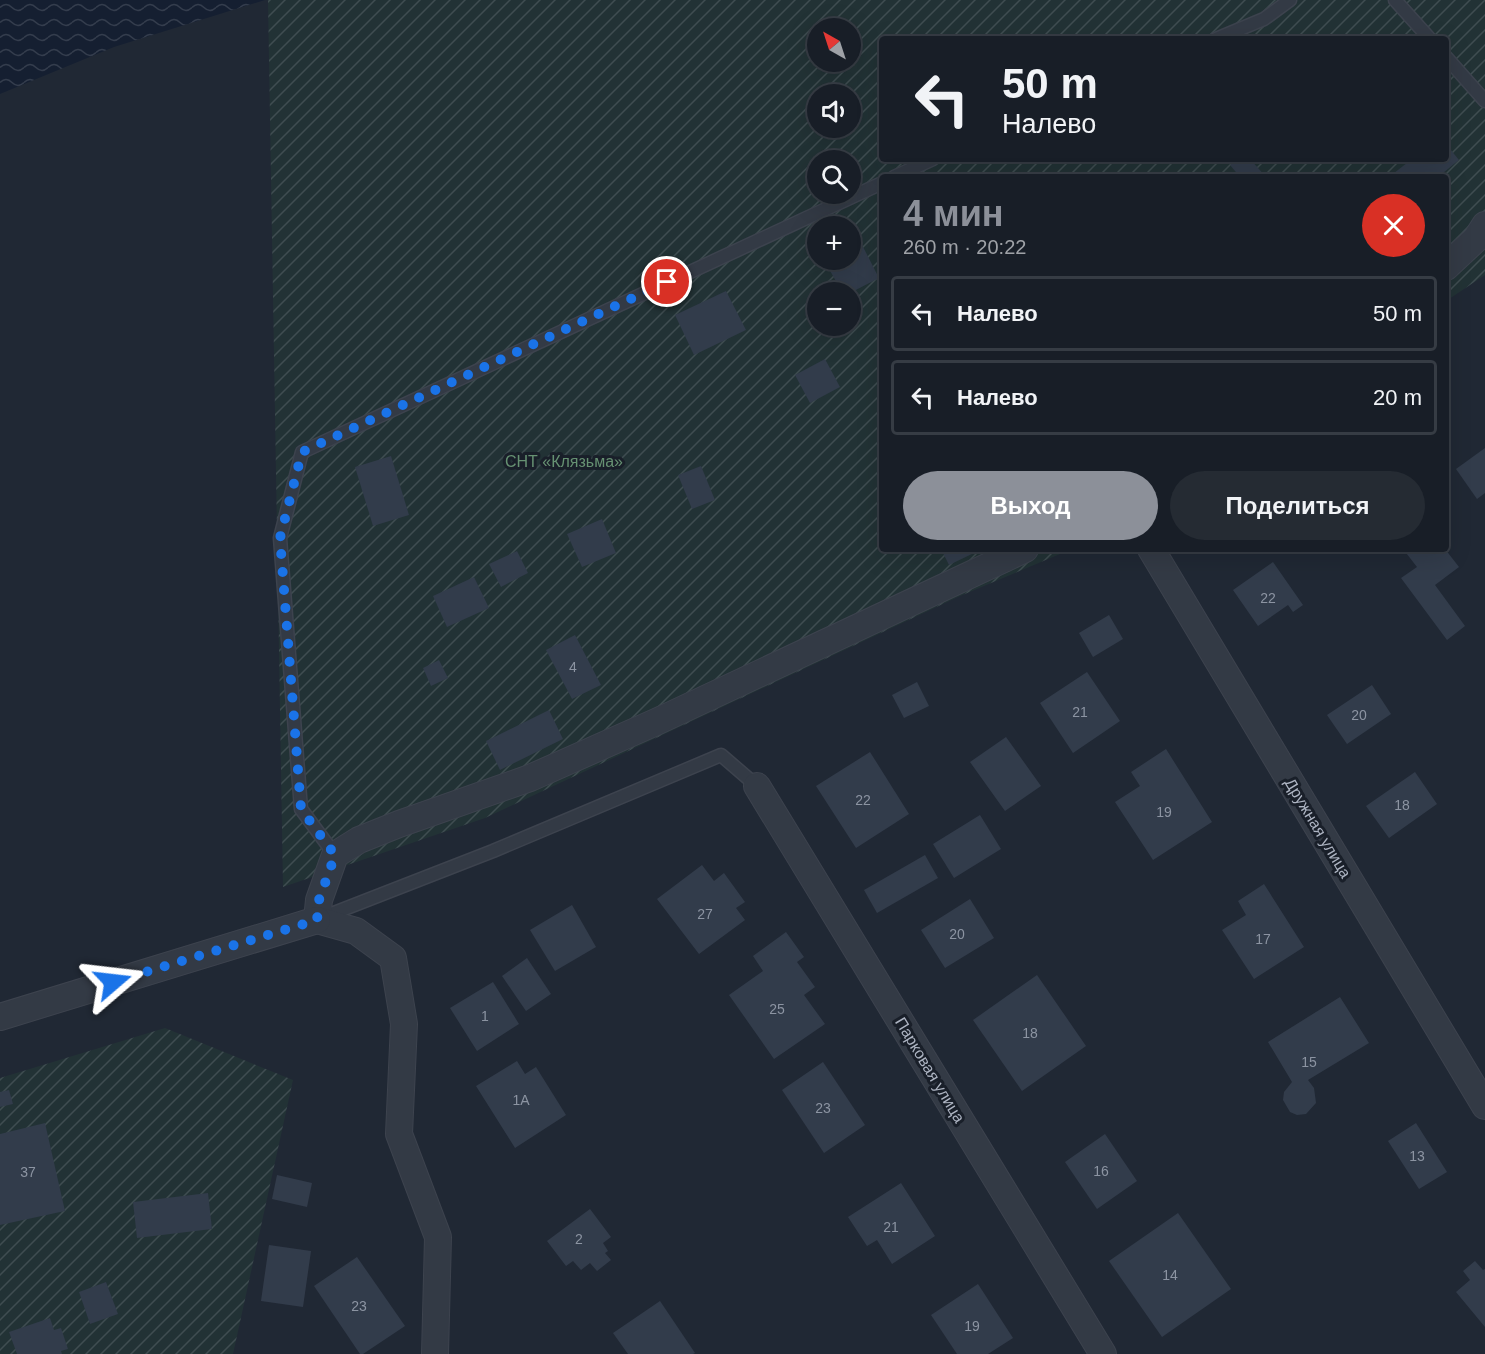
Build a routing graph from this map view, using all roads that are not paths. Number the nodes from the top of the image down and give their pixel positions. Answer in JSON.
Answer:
{"nodes":[{"id":1,"x":1290,"y":0,"type":"edge"},
{"id":2,"x":1395,"y":0,"type":"edge"},
{"id":3,"x":1223,"y":36,"type":"edge"},
{"id":4,"x":1427,"y":36,"type":"edge"},
{"id":5,"x":1449,"y":60,"type":"edge"},
{"id":6,"x":1485,"y":101,"type":"edge"},
{"id":7,"x":926,"y":162,"type":"edge"},
{"id":8,"x":900,"y":174,"type":"edge"},
{"id":9,"x":879,"y":184,"type":"edge"},
{"id":10,"x":1485,"y":225,"type":"edge"},
{"id":11,"x":1449,"y":264,"type":"edge"},
{"id":12,"x":1019,"y":552,"type":"edge"},
{"id":13,"x":1153,"y":552,"type":"edge"},
{"id":14,"x":757,"y":786,"type":"joint"},
{"id":15,"x":335,"y":855,"type":"junction"},
{"id":16,"x":317,"y":920,"type":"junction"},
{"id":17,"x":0,"y":1017,"type":"edge"},
{"id":18,"x":1485,"y":1106,"type":"edge"},
{"id":19,"x":435,"y":1354,"type":"edge"},
{"id":20,"x":1103,"y":1354,"type":"edge"}],
"edges":[{"from":1,"to":3,"type":"lane"},
{"from":2,"to":4,"type":"lane"},
{"from":5,"to":6,"type":"lane"},
{"from":7,"to":8,"type":"lane"},
{"from":9,"to":15,"type":"lane"},
{"from":10,"to":11,"type":"street"},
{"from":12,"to":15,"type":"street"},
{"from":13,"to":18,"type":"street","name":"Дружная улица"},
{"from":14,"to":16,"type":"lane"},
{"from":14,"to":20,"type":"street","name":"Парковая улица"},
{"from":15,"to":16,"type":"street"},
{"from":16,"to":17,"type":"street"},
{"from":16,"to":19,"type":"street"}]}
